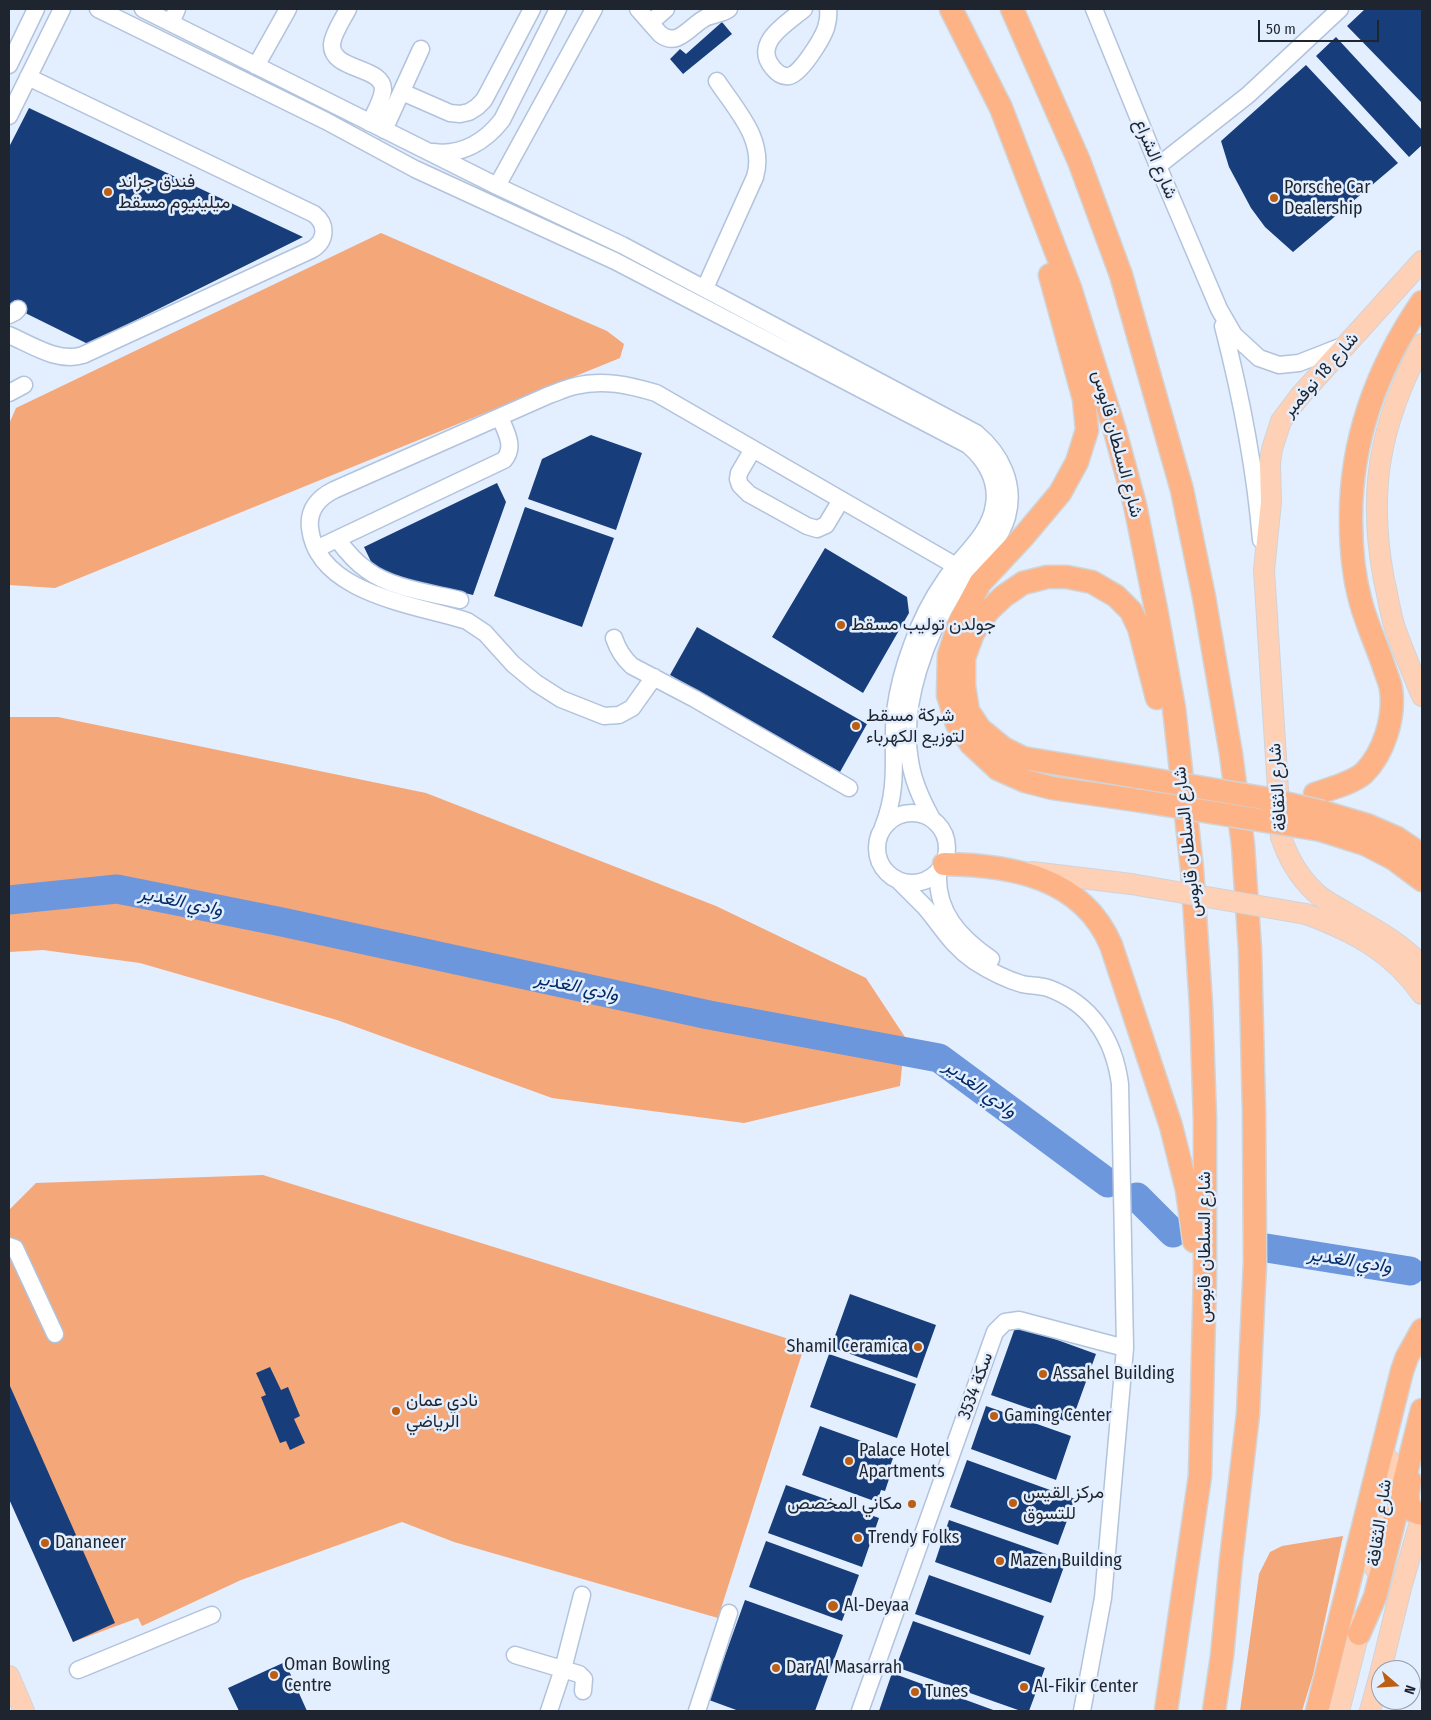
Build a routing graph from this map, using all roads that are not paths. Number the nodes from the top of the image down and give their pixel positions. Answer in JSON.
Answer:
{"nodes":[{"id":1,"x":36,"y":9,"type":"edge"},
{"id":2,"x":62,"y":9,"type":"edge"},
{"id":3,"x":98,"y":9,"type":"edge"},
{"id":4,"x":142,"y":9,"type":"edge"},
{"id":5,"x":288,"y":9,"type":"edge"},
{"id":6,"x":532,"y":9,"type":"edge"},
{"id":7,"x":539,"y":9,"type":"edge"},
{"id":8,"x":594,"y":9,"type":"edge"},
{"id":9,"x":638,"y":9,"type":"edge"},
{"id":10,"x":666,"y":9,"type":"edge"},
{"id":11,"x":804,"y":9,"type":"edge"},
{"id":12,"x":828,"y":9,"type":"edge"},
{"id":13,"x":1012,"y":9,"type":"edge"},
{"id":14,"x":1094,"y":9,"type":"edge"},
{"id":15,"x":1340,"y":9,"type":"edge"},
{"id":16,"x":347,"y":10,"type":"edge"},
{"id":17,"x":722,"y":10,"type":"edge"},
{"id":18,"x":556,"y":13,"type":"edge"},
{"id":19,"x":951,"y":14,"type":"edge"},
{"id":20,"x":174,"y":16,"type":"edge"},
{"id":21,"x":650,"y":23,"type":"junction"},
{"id":22,"x":421,"y":48,"type":"dead end"},
{"id":23,"x":9,"y":65,"type":"edge"},
{"id":24,"x":256,"y":66,"type":"junction"},
{"id":25,"x":28,"y":77,"type":"junction"},
{"id":26,"x":717,"y":81,"type":"dead end"},
{"id":27,"x":402,"y":92,"type":"junction"},
{"id":28,"x":1001,"y":108,"type":"junction"},
{"id":29,"x":9,"y":116,"type":"edge"},
{"id":30,"x":377,"y":127,"type":"junction"},
{"id":31,"x":427,"y":151,"type":"junction"},
{"id":32,"x":1158,"y":166,"type":"junction"},
{"id":33,"x":497,"y":186,"type":"junction"},
{"id":34,"x":1422,"y":261,"type":"edge"},
{"id":35,"x":705,"y":288,"type":"junction"},
{"id":36,"x":1422,"y":302,"type":"edge"},
{"id":37,"x":1218,"y":309,"type":"junction"},
{"id":38,"x":9,"y":335,"type":"edge"},
{"id":39,"x":1346,"y":344,"type":"junction"},
{"id":40,"x":1422,"y":344,"type":"edge"},
{"id":41,"x":24,"y":385,"type":"dead end"},
{"id":42,"x":9,"y":393,"type":"edge"},
{"id":43,"x":500,"y":417,"type":"junction"},
{"id":44,"x":753,"y":449,"type":"junction"},
{"id":45,"x":841,"y":500,"type":"junction"},
{"id":46,"x":337,"y":539,"type":"junction"},
{"id":47,"x":316,"y":549,"type":"junction"},
{"id":48,"x":956,"y":566,"type":"junction"},
{"id":49,"x":1264,"y":570,"type":"junction"},
{"id":50,"x":460,"y":600,"type":"dead end"},
{"id":51,"x":614,"y":638,"type":"dead end"},
{"id":52,"x":654,"y":677,"type":"junction"},
{"id":53,"x":1422,"y":696,"type":"edge"},
{"id":54,"x":849,"y":788,"type":"dead end"},
{"id":55,"x":1320,"y":812,"type":"junction"},
{"id":56,"x":931,"y":817,"type":"junction"},
{"id":57,"x":883,"y":827,"type":"junction"},
{"id":58,"x":1422,"y":856,"type":"edge"},
{"id":59,"x":941,"y":868,"type":"junction"},
{"id":60,"x":1192,"y":869,"type":"junction"},
{"id":61,"x":1015,"y":870,"type":"junction"},
{"id":62,"x":898,"y":880,"type":"junction"},
{"id":63,"x":1422,"y":880,"type":"edge"},
{"id":64,"x":1422,"y":966,"type":"edge"},
{"id":65,"x":1036,"y":984,"type":"junction"},
{"id":66,"x":1422,"y":994,"type":"edge"},
{"id":67,"x":9,"y":1246,"type":"edge"},
{"id":68,"x":1205,"y":1274,"type":"junction"},
{"id":69,"x":1422,"y":1330,"type":"edge"},
{"id":70,"x":55,"y":1334,"type":"dead end"},
{"id":71,"x":1422,"y":1335,"type":"edge"},
{"id":72,"x":1125,"y":1348,"type":"junction"},
{"id":73,"x":1422,"y":1421,"type":"edge"},
{"id":74,"x":1422,"y":1515,"type":"edge"},
{"id":75,"x":582,"y":1595,"type":"dead end"},
{"id":76,"x":729,"y":1613,"type":"dead end"},
{"id":77,"x":212,"y":1615,"type":"dead end"},
{"id":78,"x":1359,"y":1634,"type":"junction"},
{"id":79,"x":515,"y":1655,"type":"dead end"},
{"id":80,"x":1222,"y":1656,"type":"junction"},
{"id":81,"x":1383,"y":1660,"type":"edge"},
{"id":82,"x":78,"y":1670,"type":"dead end"},
{"id":83,"x":563,"y":1670,"type":"junction"},
{"id":84,"x":9,"y":1676,"type":"edge"},
{"id":85,"x":583,"y":1691,"type":"dead end"},
{"id":86,"x":24,"y":1711,"type":"edge"},
{"id":87,"x":550,"y":1711,"type":"edge"},
{"id":88,"x":697,"y":1711,"type":"edge"},
{"id":89,"x":860,"y":1711,"type":"edge"},
{"id":90,"x":1082,"y":1711,"type":"edge"},
{"id":91,"x":1166,"y":1711,"type":"edge"},
{"id":92,"x":1214,"y":1711,"type":"edge"},
{"id":93,"x":1229,"y":1711,"type":"edge"},
{"id":94,"x":1316,"y":1711,"type":"edge"},
{"id":95,"x":1338,"y":1711,"type":"edge"}],
"edges":[{"from":1,"to":23,"type":"street"},
{"from":2,"to":25,"type":"street"},
{"from":3,"to":48,"type":"street"},
{"from":4,"to":20,"type":"street"},
{"from":5,"to":24,"type":"street"},
{"from":6,"to":27,"type":"street"},
{"from":7,"to":18,"type":"street"},
{"from":8,"to":33,"type":"street"},
{"from":9,"to":21,"type":"street"},
{"from":10,"to":21,"type":"street"},
{"from":11,"to":12,"type":"street"},
{"from":13,"to":80,"type":"highway"},
{"from":14,"to":32,"type":"street","name":"شارع الشراع"},
{"from":15,"to":32,"type":"street"},
{"from":16,"to":30,"type":"street"},
{"from":17,"to":21,"type":"street"},
{"from":18,"to":31,"type":"street"},
{"from":19,"to":28,"type":"highway","name":"شارع السلطان قابوس"},
{"from":20,"to":24,"type":"street"},
{"from":22,"to":27,"type":"street"},
{"from":24,"to":30,"type":"street"},
{"from":25,"to":29,"type":"street"},
{"from":25,"to":38,"type":"street"},
{"from":26,"to":35,"type":"street"},
{"from":27,"to":30,"type":"street"},
{"from":28,"to":55,"type":"highway","bridge":true},
{"from":28,"to":60,"type":"highway","name":"شارع السلطان قابوس"},
{"from":30,"to":31,"type":"street"},
{"from":31,"to":33,"type":"street"},
{"from":32,"to":37,"type":"street","name":"شارع الشراع"},
{"from":33,"to":35,"type":"street"},
{"from":34,"to":39,"type":"main road","name":"شارع 18 نوفمبر"},
{"from":35,"to":56,"type":"street"},
{"from":36,"to":55,"type":"highway"},
{"from":37,"to":39,"type":"street","name":"شارع الشراع"},
{"from":37,"to":49,"type":"street","name":"شارع الشراع"},
{"from":39,"to":49,"type":"main road","name":"شارع 18 نوفمبر"},
{"from":40,"to":53,"type":"main road"},
{"from":41,"to":42,"type":"street"},
{"from":43,"to":44,"type":"street"},
{"from":43,"to":46,"type":"street"},
{"from":43,"to":47,"type":"street"},
{"from":44,"to":45,"type":"street"},
{"from":44,"to":45,"type":"street"},
{"from":45,"to":48,"type":"street"},
{"from":46,"to":47,"type":"street"},
{"from":46,"to":50,"type":"street"},
{"from":47,"to":52,"type":"street"},
{"from":48,"to":57,"type":"street"},
{"from":49,"to":64,"type":"main road","name":"شارع الثقافة"},
{"from":51,"to":52,"type":"street"},
{"from":52,"to":54,"type":"street"},
{"from":55,"to":58,"type":"highway"},
{"from":55,"to":60,"type":"highway","bridge":true},
{"from":55,"to":63,"type":"highway"},
{"from":56,"to":57,"type":"street"},
{"from":56,"to":59,"type":"street"},
{"from":57,"to":62,"type":"street"},
{"from":59,"to":61,"type":"highway"},
{"from":59,"to":62,"type":"street"},
{"from":59,"to":65,"type":"street"},
{"from":60,"to":68,"type":"highway","name":"شارع السلطان قابوس"},
{"from":61,"to":66,"type":"main road","bridge":true},
{"from":61,"to":68,"type":"highway"},
{"from":62,"to":65,"type":"street"},
{"from":65,"to":72,"type":"street"},
{"from":67,"to":70,"type":"street"},
{"from":68,"to":91,"type":"highway","name":"شارع السلطان قابوس"},
{"from":69,"to":94,"type":"highway"},
{"from":71,"to":78,"type":"main road","name":"شارع الثقافة"},
{"from":72,"to":89,"type":"street","name":"سكة 3534"},
{"from":72,"to":90,"type":"street"},
{"from":73,"to":74,"type":"highway"},
{"from":73,"to":78,"type":"highway"},
{"from":74,"to":81,"type":"main road","name":"شارع الثقافة"},
{"from":75,"to":83,"type":"street"},
{"from":76,"to":88,"type":"street"},
{"from":77,"to":82,"type":"street"},
{"from":78,"to":95,"type":"main road","name":"شارع الثقافة"},
{"from":79,"to":83,"type":"street"},
{"from":80,"to":92,"type":"highway"},
{"from":80,"to":93,"type":"highway"},
{"from":83,"to":85,"type":"street"},
{"from":83,"to":87,"type":"street"},
{"from":84,"to":86,"type":"main road"}]}
